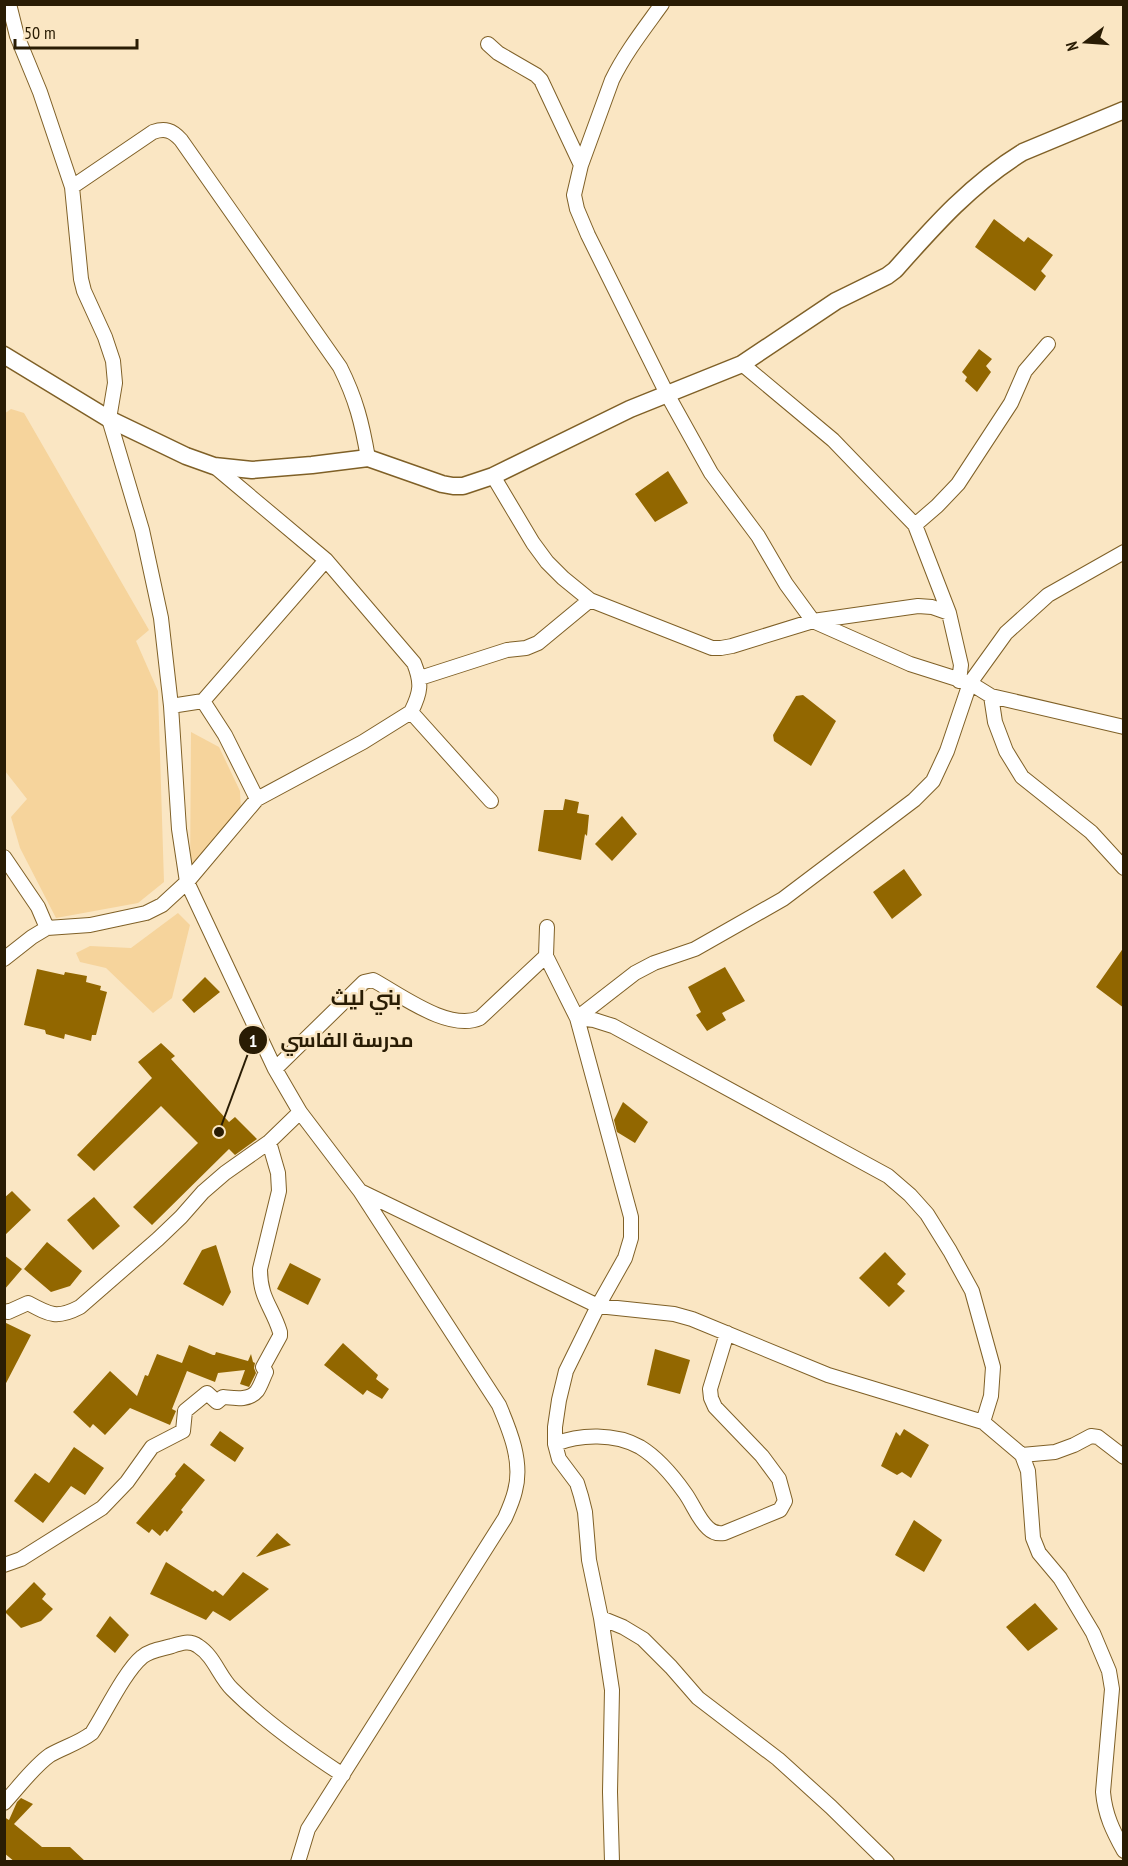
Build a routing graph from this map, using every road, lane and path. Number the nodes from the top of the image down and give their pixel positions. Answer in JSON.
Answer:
{"nodes":[{"id":1,"x":9,"y":4,"type":"edge"},
{"id":2,"x":662,"y":4,"type":"edge"},
{"id":3,"x":488,"y":44,"type":"dead end"},
{"id":4,"x":1124,"y":110,"type":"edge"},
{"id":5,"x":580,"y":165,"type":"junction"},
{"id":6,"x":72,"y":187,"type":"junction"},
{"id":7,"x":1048,"y":344,"type":"dead end"},
{"id":8,"x":4,"y":355,"type":"edge"},
{"id":9,"x":742,"y":364,"type":"junction"},
{"id":10,"x":667,"y":394,"type":"junction"},
{"id":11,"x":109,"y":419,"type":"junction"},
{"id":12,"x":368,"y":458,"type":"junction"},
{"id":13,"x":214,"y":466,"type":"junction"},
{"id":14,"x":493,"y":476,"type":"junction"},
{"id":15,"x":915,"y":525,"type":"junction"},
{"id":16,"x":1124,"y":552,"type":"edge"},
{"id":17,"x":326,"y":560,"type":"junction"},
{"id":18,"x":590,"y":600,"type":"junction"},
{"id":19,"x":949,"y":613,"type":"junction"},
{"id":20,"x":813,"y":621,"type":"junction"},
{"id":21,"x":420,"y":678,"type":"junction"},
{"id":22,"x":964,"y":682,"type":"junction"},
{"id":23,"x":991,"y":696,"type":"junction"},
{"id":24,"x":203,"y":701,"type":"junction"},
{"id":25,"x":171,"y":706,"type":"junction"},
{"id":26,"x":411,"y":712,"type":"junction"},
{"id":27,"x":1124,"y":727,"type":"edge"},
{"id":28,"x":257,"y":799,"type":"junction"},
{"id":29,"x":491,"y":801,"type":"dead end"},
{"id":30,"x":4,"y":857,"type":"edge"},
{"id":31,"x":1124,"y":868,"type":"edge"},
{"id":32,"x":187,"y":882,"type":"junction"},
{"id":33,"x":547,"y":927,"type":"dead end"},
{"id":34,"x":47,"y":928,"type":"junction"},
{"id":35,"x":546,"y":956,"type":"junction"},
{"id":36,"x":4,"y":959,"type":"edge"},
{"id":37,"x":577,"y":1018,"type":"junction"},
{"id":38,"x":275,"y":1069,"type":"junction"},
{"id":39,"x":300,"y":1112,"type":"junction"},
{"id":40,"x":269,"y":1142,"type":"junction"},
{"id":41,"x":360,"y":1191,"type":"junction"},
{"id":42,"x":598,"y":1306,"type":"junction"},
{"id":43,"x":4,"y":1311,"type":"edge"},
{"id":44,"x":727,"y":1333,"type":"junction"},
{"id":45,"x":983,"y":1422,"type":"junction"},
{"id":46,"x":555,"y":1444,"type":"junction"},
{"id":47,"x":1022,"y":1455,"type":"junction"},
{"id":48,"x":1124,"y":1456,"type":"edge"},
{"id":49,"x":4,"y":1565,"type":"edge"},
{"id":50,"x":601,"y":1618,"type":"junction"},
{"id":51,"x":343,"y":1775,"type":"junction"},
{"id":52,"x":4,"y":1803,"type":"edge"},
{"id":53,"x":1124,"y":1851,"type":"edge"},
{"id":54,"x":298,"y":1862,"type":"edge"},
{"id":55,"x":612,"y":1862,"type":"edge"},
{"id":56,"x":886,"y":1862,"type":"edge"}],
"edges":[{"from":1,"to":6,"type":"street"},
{"from":2,"to":5,"type":"street"},
{"from":3,"to":5,"type":"street"},
{"from":4,"to":9,"type":"street"},
{"from":5,"to":10,"type":"street"},
{"from":6,"to":11,"type":"street"},
{"from":6,"to":12,"type":"street"},
{"from":7,"to":15,"type":"street"},
{"from":8,"to":11,"type":"street"},
{"from":9,"to":10,"type":"street"},
{"from":9,"to":15,"type":"street"},
{"from":10,"to":14,"type":"street"},
{"from":10,"to":20,"type":"street"},
{"from":11,"to":13,"type":"street"},
{"from":11,"to":25,"type":"street"},
{"from":12,"to":13,"type":"street"},
{"from":12,"to":14,"type":"street"},
{"from":13,"to":17,"type":"street"},
{"from":14,"to":18,"type":"street"},
{"from":15,"to":19,"type":"street"},
{"from":16,"to":22,"type":"street"},
{"from":17,"to":21,"type":"street"},
{"from":17,"to":24,"type":"street"},
{"from":18,"to":20,"type":"street"},
{"from":18,"to":21,"type":"street"},
{"from":19,"to":20,"type":"street"},
{"from":19,"to":22,"type":"street"},
{"from":20,"to":22,"type":"street"},
{"from":21,"to":26,"type":"street"},
{"from":22,"to":23,"type":"street"},
{"from":22,"to":37,"type":"street"},
{"from":23,"to":27,"type":"street"},
{"from":23,"to":31,"type":"street"},
{"from":24,"to":25,"type":"street"},
{"from":24,"to":28,"type":"street"},
{"from":25,"to":32,"type":"street"},
{"from":26,"to":28,"type":"street"},
{"from":26,"to":29,"type":"street"},
{"from":28,"to":32,"type":"street"},
{"from":30,"to":34,"type":"street"},
{"from":32,"to":34,"type":"street"},
{"from":32,"to":38,"type":"street"},
{"from":33,"to":35,"type":"street"},
{"from":34,"to":36,"type":"street"},
{"from":35,"to":37,"type":"street"},
{"from":35,"to":38,"type":"street"},
{"from":37,"to":42,"type":"street"},
{"from":37,"to":45,"type":"street"},
{"from":38,"to":39,"type":"street"},
{"from":39,"to":40,"type":"street"},
{"from":39,"to":41,"type":"street"},
{"from":40,"to":43,"type":"street"},
{"from":40,"to":49,"type":"street"},
{"from":41,"to":42,"type":"street"},
{"from":41,"to":51,"type":"street"},
{"from":42,"to":44,"type":"street"},
{"from":42,"to":46,"type":"street"},
{"from":44,"to":45,"type":"street"},
{"from":44,"to":46,"type":"street"},
{"from":45,"to":47,"type":"street"},
{"from":46,"to":50,"type":"street"},
{"from":47,"to":48,"type":"street"},
{"from":47,"to":53,"type":"street"},
{"from":50,"to":55,"type":"street"},
{"from":50,"to":56,"type":"street"},
{"from":51,"to":52,"type":"street"},
{"from":51,"to":54,"type":"street"}]}
